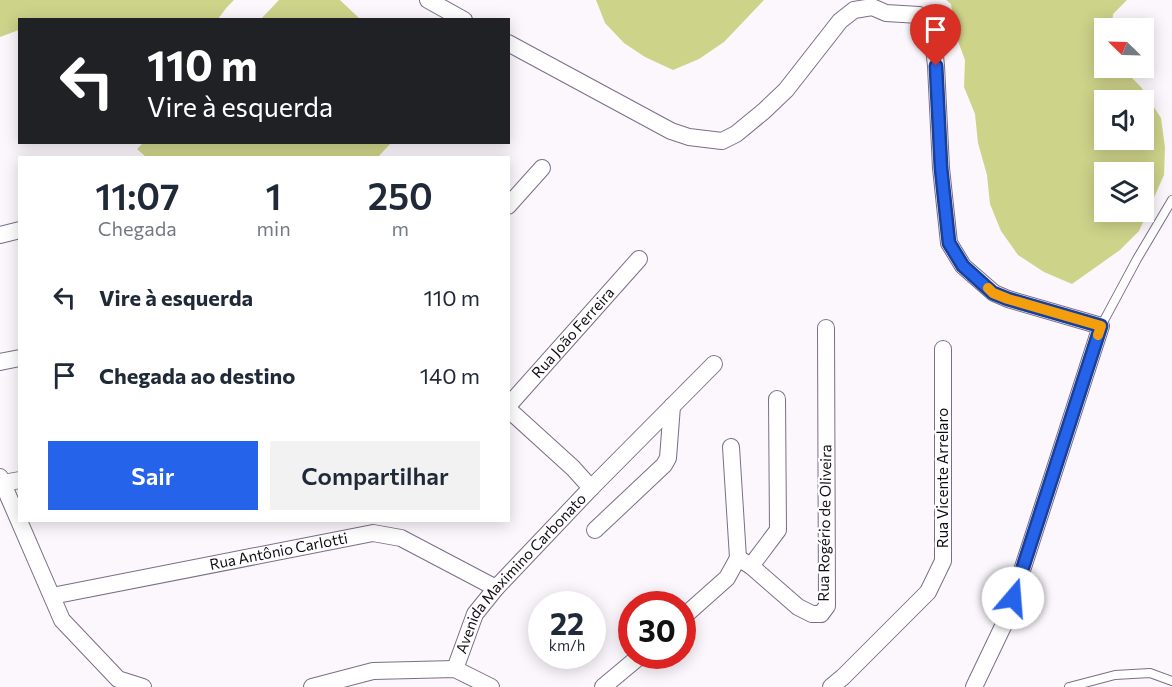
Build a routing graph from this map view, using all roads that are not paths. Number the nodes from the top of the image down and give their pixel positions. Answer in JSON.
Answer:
{"nodes":[{"id":1,"x":428,"y":0,"type":"edge"},
{"id":2,"x":460,"y":18,"type":"edge"},
{"id":3,"x":510,"y":45,"type":"edge"},
{"id":4,"x":542,"y":168,"type":"dead end"},
{"id":5,"x":1172,"y":200,"type":"edge"},
{"id":6,"x":510,"y":204,"type":"edge"},
{"id":7,"x":18,"y":231,"type":"edge"},
{"id":8,"x":0,"y":235,"type":"edge"},
{"id":9,"x":639,"y":259,"type":"dead end"},
{"id":10,"x":1101,"y":326,"type":"junction"},
{"id":11,"x":826,"y":328,"type":"dead end"},
{"id":12,"x":943,"y":349,"type":"dead end"},
{"id":13,"x":18,"y":358,"type":"edge"},
{"id":14,"x":0,"y":362,"type":"edge"},
{"id":15,"x":714,"y":364,"type":"dead end"},
{"id":16,"x":777,"y":399,"type":"dead end"},
{"id":17,"x":510,"y":405,"type":"edge"},
{"id":18,"x":672,"y":406,"type":"junction"},
{"id":19,"x":510,"y":409,"type":"edge"},
{"id":20,"x":730,"y":447,"type":"dead end"},
{"id":21,"x":7,"y":480,"type":"edge"},
{"id":22,"x":591,"y":488,"type":"junction"},
{"id":23,"x":18,"y":508,"type":"edge"},
{"id":24,"x":23,"y":522,"type":"edge"},
{"id":25,"x":595,"y":530,"type":"dead end"},
{"id":26,"x":744,"y":562,"type":"junction"},
{"id":27,"x":496,"y":588,"type":"junction"},
{"id":28,"x":52,"y":596,"type":"junction"},
{"id":29,"x":696,"y":606,"type":"edge"},
{"id":30,"x":455,"y":669,"type":"junction"},
{"id":31,"x":624,"y":669,"type":"edge"},
{"id":32,"x":1172,"y":681,"type":"edge"},
{"id":33,"x":837,"y":682,"type":"edge"},
{"id":34,"x":142,"y":687,"type":"edge"},
{"id":35,"x":312,"y":687,"type":"edge"},
{"id":36,"x":491,"y":687,"type":"edge"},
{"id":37,"x":603,"y":687,"type":"edge"},
{"id":38,"x":974,"y":687,"type":"edge"},
{"id":39,"x":1069,"y":687,"type":"edge"}],
"edges":[{"from":1,"to":2,"type":"street"},
{"from":3,"to":10,"type":"street"},
{"from":4,"to":6,"type":"street"},
{"from":5,"to":10,"type":"lane"},
{"from":7,"to":8,"type":"street"},
{"from":9,"to":17,"type":"street","name":"Rua João Ferreira"},
{"from":10,"to":38,"type":"street"},
{"from":11,"to":26,"type":"street","name":"Rua Rogério de Oliveira"},
{"from":12,"to":33,"type":"street","name":"Rua Vicente Arrelaro"},
{"from":13,"to":14,"type":"street"},
{"from":15,"to":18,"type":"street"},
{"from":16,"to":26,"type":"street"},
{"from":18,"to":22,"type":"street"},
{"from":18,"to":25,"type":"street"},
{"from":19,"to":22,"type":"street","name":"Avenida Maximino Carbonato"},
{"from":20,"to":26,"type":"street"},
{"from":21,"to":23,"type":"street"},
{"from":22,"to":27,"type":"street","name":"Avenida Maximino Carbonato"},
{"from":24,"to":28,"type":"street"},
{"from":26,"to":29,"type":"street"},
{"from":27,"to":28,"type":"street","name":"Rua Antônio Carlotti"},
{"from":27,"to":30,"type":"street","name":"Avenida Maximino Carbonato"},
{"from":28,"to":34,"type":"street"},
{"from":30,"to":35,"type":"street"},
{"from":30,"to":36,"type":"street"},
{"from":31,"to":37,"type":"street"},
{"from":32,"to":39,"type":"lane"}]}
